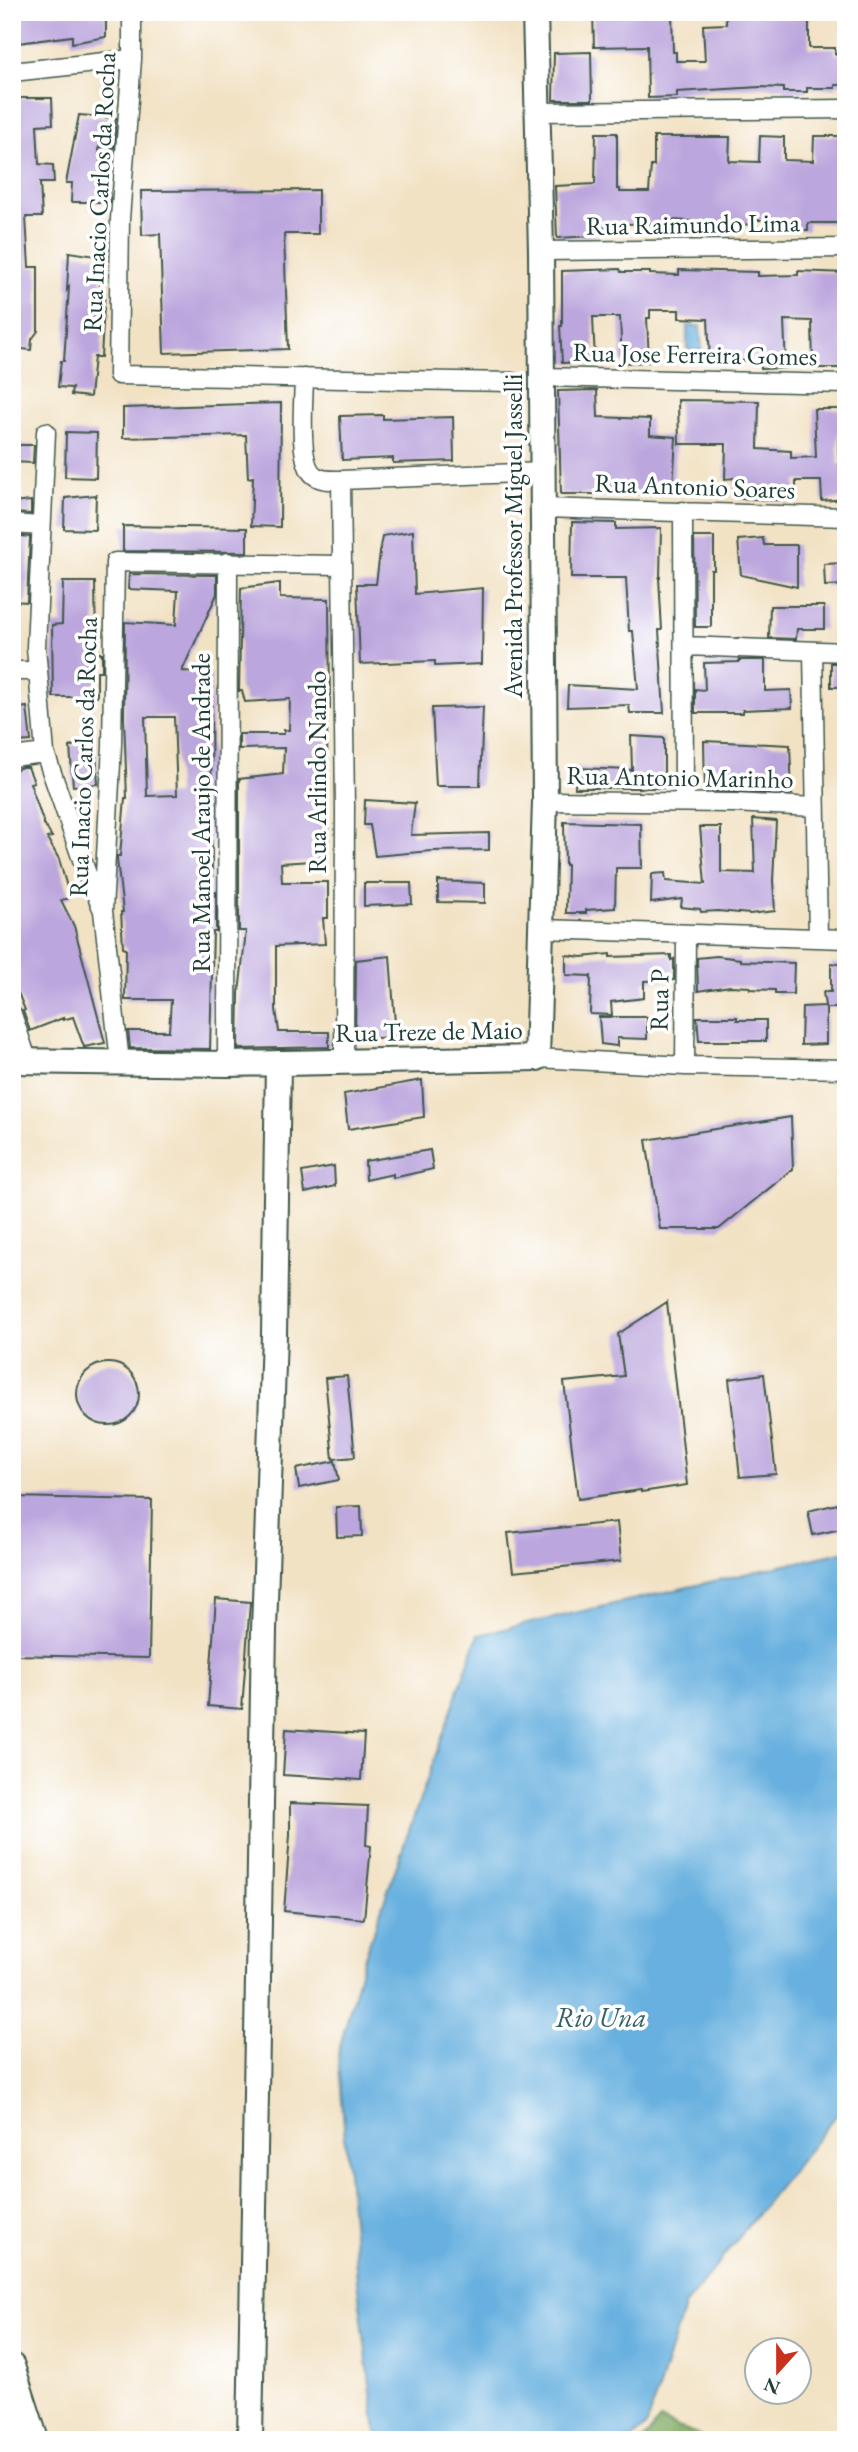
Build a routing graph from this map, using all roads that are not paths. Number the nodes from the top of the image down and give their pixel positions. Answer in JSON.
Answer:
{"nodes":[{"id":1,"x":132,"y":12,"type":"edge"},
{"id":2,"x":535,"y":12,"type":"edge"},
{"id":3,"x":132,"y":58,"type":"junction"},
{"id":4,"x":12,"y":72,"type":"edge"},
{"id":5,"x":846,"y":109,"type":"edge"},
{"id":6,"x":537,"y":112,"type":"junction"},
{"id":7,"x":846,"y":248,"type":"edge"},
{"id":8,"x":541,"y":251,"type":"junction"},
{"id":9,"x":542,"y":377,"type":"junction"},
{"id":10,"x":304,"y":378,"type":"junction"},
{"id":11,"x":512,"y":382,"type":"dead end"},
{"id":12,"x":846,"y":384,"type":"edge"},
{"id":13,"x":46,"y":432,"type":"dead end"},
{"id":14,"x":542,"y":472,"type":"junction"},
{"id":15,"x":341,"y":480,"type":"junction"},
{"id":16,"x":542,"y":508,"type":"junction"},
{"id":17,"x":683,"y":511,"type":"junction"},
{"id":18,"x":846,"y":517,"type":"edge"},
{"id":19,"x":12,"y":524,"type":"edge"},
{"id":20,"x":41,"y":526,"type":"junction"},
{"id":21,"x":228,"y":562,"type":"junction"},
{"id":22,"x":341,"y":565,"type":"junction"},
{"id":23,"x":685,"y":646,"type":"junction"},
{"id":24,"x":813,"y":651,"type":"junction"},
{"id":25,"x":846,"y":652,"type":"edge"},
{"id":26,"x":12,"y":671,"type":"edge"},
{"id":27,"x":37,"y":671,"type":"junction"},
{"id":28,"x":45,"y":753,"type":"junction"},
{"id":29,"x":12,"y":757,"type":"edge"},
{"id":30,"x":545,"y":801,"type":"junction"},
{"id":31,"x":684,"y":802,"type":"junction"},
{"id":32,"x":815,"y":807,"type":"junction"},
{"id":33,"x":103,"y":911,"type":"junction"},
{"id":34,"x":542,"y":929,"type":"junction"},
{"id":35,"x":686,"y":934,"type":"junction"},
{"id":36,"x":818,"y":938,"type":"junction"},
{"id":37,"x":846,"y":939,"type":"edge"},
{"id":38,"x":12,"y":1014,"type":"edge"},
{"id":39,"x":537,"y":1058,"type":"junction"},
{"id":40,"x":20,"y":1061,"type":"edge"},
{"id":41,"x":120,"y":1062,"type":"junction"},
{"id":42,"x":278,"y":1063,"type":"junction"},
{"id":43,"x":344,"y":1063,"type":"junction"},
{"id":44,"x":227,"y":1064,"type":"junction"},
{"id":45,"x":685,"y":1066,"type":"junction"},
{"id":46,"x":846,"y":1069,"type":"edge"},
{"id":47,"x":12,"y":2366,"type":"edge"},
{"id":48,"x":36,"y":2440,"type":"edge"},
{"id":49,"x":250,"y":2440,"type":"edge"}],
"edges":[{"from":1,"to":3,"type":"street","name":"Rua Inacio Carlos da Rocha"},
{"from":2,"to":6,"type":"street","name":"Avenida Professor Miguel Jasselli"},
{"from":3,"to":4,"type":"street"},
{"from":3,"to":10,"type":"street","name":"Rua Inacio Carlos da Rocha"},
{"from":5,"to":6,"type":"street"},
{"from":6,"to":8,"type":"street","name":"Avenida Professor Miguel Jasselli"},
{"from":7,"to":8,"type":"street","name":"Rua Raimundo Lima"},
{"from":8,"to":9,"type":"street","name":"Avenida Professor Miguel Jasselli"},
{"from":9,"to":12,"type":"street","name":"Rua Jose Ferreira Gomes"},
{"from":9,"to":14,"type":"street","name":"Avenida Professor Miguel Jasselli"},
{"from":10,"to":11,"type":"street"},
{"from":10,"to":15,"type":"street"},
{"from":13,"to":20,"type":"street","name":"Rua Inacio Carlos da Rocha"},
{"from":14,"to":15,"type":"street"},
{"from":14,"to":16,"type":"street","name":"Avenida Professor Miguel Jasselli"},
{"from":15,"to":22,"type":"street","name":"Rua Arlindo Nando"},
{"from":16,"to":17,"type":"street","name":"Rua Antonio Soares"},
{"from":16,"to":30,"type":"street","name":"Avenida Professor Miguel Jasselli"},
{"from":17,"to":18,"type":"street","name":"Rua Antonio Soares"},
{"from":17,"to":23,"type":"street"},
{"from":19,"to":20,"type":"street"},
{"from":20,"to":27,"type":"street","name":"Rua Inacio Carlos da Rocha"},
{"from":21,"to":22,"type":"street"},
{"from":21,"to":33,"type":"street","name":"Rua Inacio Carlos da Rocha"},
{"from":21,"to":44,"type":"street","name":"Rua Manoel Araujo de Andrade"},
{"from":22,"to":43,"type":"street","name":"Rua Arlindo Nando"},
{"from":23,"to":24,"type":"street"},
{"from":23,"to":31,"type":"street"},
{"from":24,"to":25,"type":"street"},
{"from":24,"to":32,"type":"street"},
{"from":26,"to":27,"type":"street"},
{"from":27,"to":28,"type":"street","name":"Rua Inacio Carlos da Rocha"},
{"from":28,"to":29,"type":"street"},
{"from":28,"to":33,"type":"street","name":"Rua Inacio Carlos da Rocha"},
{"from":30,"to":31,"type":"street","name":"Rua Antonio Marinho"},
{"from":30,"to":34,"type":"street","name":"Avenida Professor Miguel Jasselli"},
{"from":31,"to":32,"type":"street","name":"Rua Antonio Marinho"},
{"from":32,"to":36,"type":"street"},
{"from":33,"to":41,"type":"street","name":"Rua Inacio Carlos da Rocha"},
{"from":34,"to":35,"type":"street"},
{"from":34,"to":39,"type":"street","name":"Avenida Professor Miguel Jasselli"},
{"from":35,"to":36,"type":"street"},
{"from":35,"to":45,"type":"street","name":"Rua P"},
{"from":36,"to":37,"type":"street"},
{"from":38,"to":40,"type":"street"},
{"from":39,"to":43,"type":"street","name":"Rua Treze de Maio"},
{"from":39,"to":45,"type":"street","name":"Rua Treze de Maio"},
{"from":40,"to":41,"type":"street","name":"Rua Treze de Maio"},
{"from":41,"to":44,"type":"street","name":"Rua Treze de Maio"},
{"from":42,"to":43,"type":"street","name":"Rua Treze de Maio"},
{"from":42,"to":44,"type":"street","name":"Rua Treze de Maio"},
{"from":42,"to":49,"type":"street"},
{"from":45,"to":46,"type":"street","name":"Rua Treze de Maio"},
{"from":47,"to":48,"type":"street"}]}
